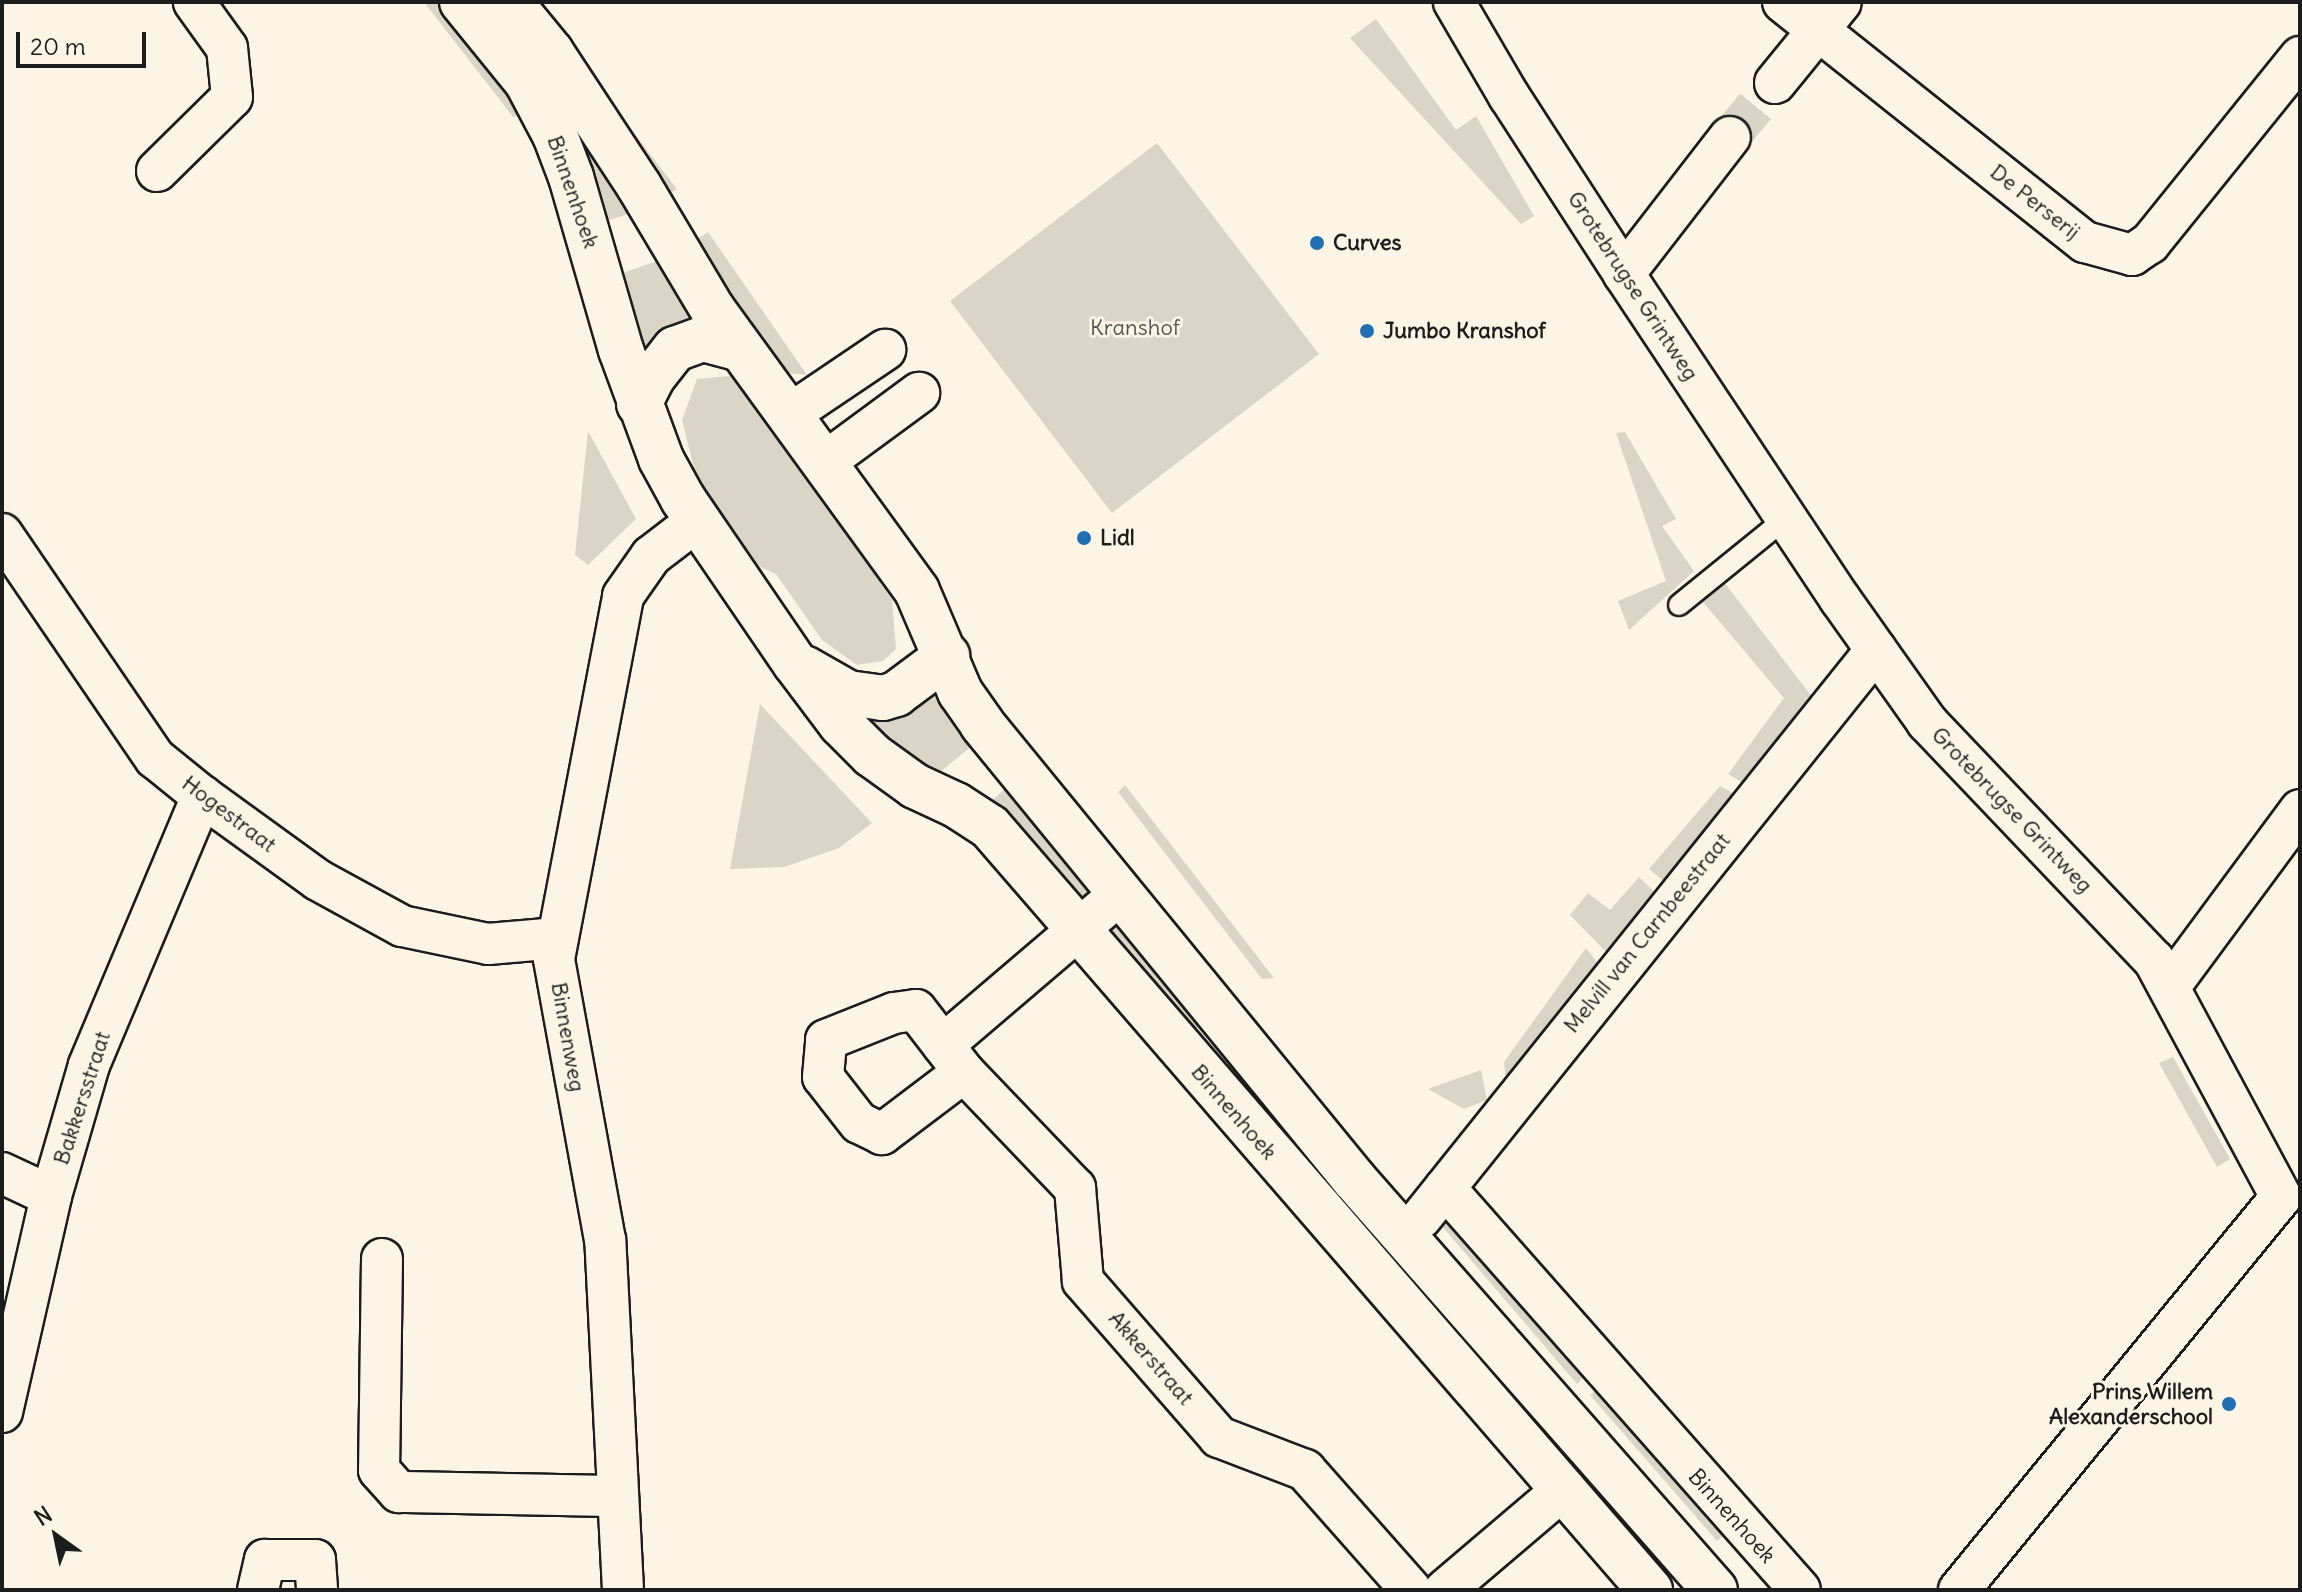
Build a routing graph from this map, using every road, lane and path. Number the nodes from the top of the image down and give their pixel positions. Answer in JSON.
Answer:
{"nodes":[{"id":1,"x":194,"y":2,"type":"edge"},
{"id":2,"x":462,"y":2,"type":"edge"},
{"id":3,"x":510,"y":2,"type":"edge"},
{"id":4,"x":1454,"y":2,"type":"edge"},
{"id":5,"x":1783,"y":2,"type":"edge"},
{"id":6,"x":1830,"y":16,"type":"edge"},
{"id":7,"x":2300,"y":57,"type":"edge"},
{"id":8,"x":1775,"y":83,"type":"tunnel mouth"},
{"id":9,"x":1730,"y":137,"type":"tunnel mouth"},
{"id":10,"x":157,"y":171,"type":"dead end"},
{"id":11,"x":1624,"y":274,"type":"junction"},
{"id":12,"x":740,"y":349,"type":"junction"},
{"id":13,"x":885,"y":350,"type":"dead end"},
{"id":14,"x":919,"y":393,"type":"dead end"},
{"id":15,"x":639,"y":404,"type":"junction"},
{"id":16,"x":790,"y":414,"type":"junction"},
{"id":17,"x":825,"y":462,"type":"junction"},
{"id":18,"x":1786,"y":518,"type":"junction"},
{"id":19,"x":687,"y":528,"type":"junction"},
{"id":20,"x":4,"y":543,"type":"edge"},
{"id":21,"x":1679,"y":605,"type":"dead end"},
{"id":22,"x":1876,"y":650,"type":"junction"},
{"id":23,"x":947,"y":656,"type":"junction"},
{"id":24,"x":795,"y":663,"type":"junction"},
{"id":25,"x":202,"y":796,"type":"junction"},
{"id":26,"x":2300,"y":810,"type":"edge"},
{"id":27,"x":1120,"y":894,"type":"junction"},
{"id":28,"x":1080,"y":931,"type":"junction"},
{"id":29,"x":558,"y":938,"type":"junction"},
{"id":30,"x":2170,"y":986,"type":"junction"},
{"id":31,"x":2,"y":1173,"type":"edge"},
{"id":32,"x":51,"y":1196,"type":"junction"},
{"id":33,"x":1433,"y":1203,"type":"joint"},
{"id":34,"x":2291,"y":1210,"type":"edge"},
{"id":35,"x":382,"y":1259,"type":"dead end"},
{"id":36,"x":2,"y":1412,"type":"edge"},
{"id":37,"x":1565,"y":1488,"type":"junction"},
{"id":38,"x":617,"y":1496,"type":"junction"},
{"id":39,"x":258,"y":1590,"type":"edge"},
{"id":40,"x":317,"y":1590,"type":"edge"},
{"id":41,"x":623,"y":1590,"type":"edge"},
{"id":42,"x":1411,"y":1590,"type":"edge"},
{"id":43,"x":1445,"y":1590,"type":"edge"},
{"id":44,"x":1650,"y":1590,"type":"edge"},
{"id":45,"x":1715,"y":1590,"type":"edge"},
{"id":46,"x":1800,"y":1590,"type":"edge"},
{"id":47,"x":1959,"y":1590,"type":"edge"}],
"edges":[{"from":1,"to":10,"type":"street"},
{"from":2,"to":15,"type":"main road","name":"Binnenhoek"},
{"from":3,"to":12,"type":"main road","name":"Binnenhoek"},
{"from":4,"to":11,"type":"street","name":"Grotebrugse Grintweg"},
{"from":5,"to":6,"type":"street"},
{"from":6,"to":7,"type":"street","name":"De Perserij"},
{"from":6,"to":8,"type":"street"},
{"from":9,"to":11,"type":"street"},
{"from":11,"to":18,"type":"street","name":"Grotebrugse Grintweg"},
{"from":12,"to":15,"type":"main road"},
{"from":12,"to":16,"type":"main road","name":"Binnenhoek"},
{"from":13,"to":16,"type":"street"},
{"from":14,"to":17,"type":"street"},
{"from":15,"to":19,"type":"main road","name":"Binnenhoek"},
{"from":16,"to":17,"type":"main road","name":"Binnenhoek"},
{"from":17,"to":23,"type":"main road","name":"Binnenhoek"},
{"from":18,"to":21,"type":"lane"},
{"from":18,"to":22,"type":"street","name":"Grotebrugse Grintweg"},
{"from":19,"to":24,"type":"main road","name":"Binnenhoek"},
{"from":19,"to":29,"type":"street","name":"Binnenweg"},
{"from":20,"to":25,"type":"street","name":"Hogestraat"},
{"from":22,"to":30,"type":"street","name":"Grotebrugse Grintweg"},
{"from":22,"to":33,"type":"street","name":"Melvill van Carnbeestraat"},
{"from":23,"to":24,"type":"main road","name":"Binnenhoek"},
{"from":23,"to":27,"type":"main road","name":"Binnenhoek"},
{"from":24,"to":28,"type":"main road","name":"Binnenhoek"},
{"from":25,"to":29,"type":"street","name":"Hogestraat"},
{"from":25,"to":32,"type":"street","name":"Bakkersstraat"},
{"from":26,"to":30,"type":"street"},
{"from":27,"to":28,"type":"street","name":"Akkerstraat"},
{"from":27,"to":45,"type":"main road","name":"Binnenhoek"},
{"from":28,"to":37,"type":"main road","name":"Binnenhoek"},
{"from":28,"to":42,"type":"street","name":"Akkerstraat"},
{"from":29,"to":38,"type":"street","name":"Binnenweg"},
{"from":30,"to":34,"type":"street","name":"Grotebrugse Grintweg"},
{"from":31,"to":32,"type":"street"},
{"from":32,"to":36,"type":"street","name":"Bakkersstraat"},
{"from":33,"to":46,"type":"street","name":"Binnenhoek"},
{"from":34,"to":47,"type":"street","name":"Grotebrugse Grintweg"},
{"from":35,"to":38,"type":"street"},
{"from":37,"to":43,"type":"street"},
{"from":37,"to":44,"type":"main road","name":"Binnenhoek"},
{"from":38,"to":41,"type":"street","name":"Binnenweg"},
{"from":39,"to":40,"type":"street"}]}
